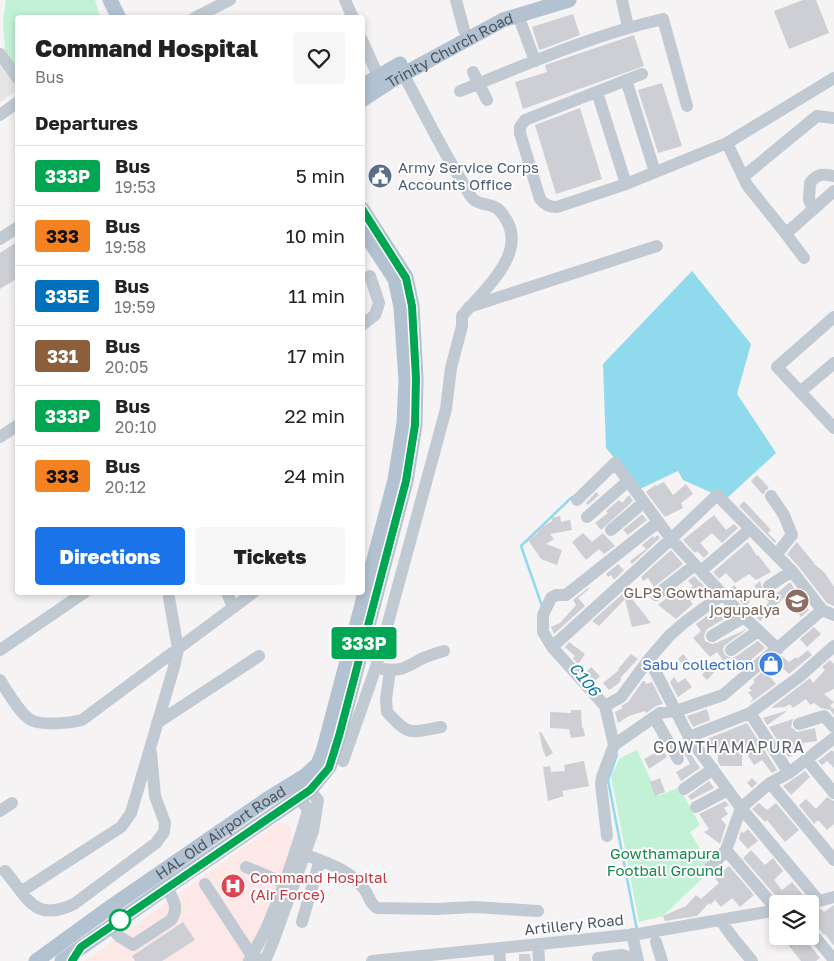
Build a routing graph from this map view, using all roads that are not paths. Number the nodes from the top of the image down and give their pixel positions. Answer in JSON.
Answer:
{"nodes":[{"id":1,"x":100,"y":0,"type":"edge"},
{"id":2,"x":110,"y":0,"type":"edge"},
{"id":3,"x":230,"y":0,"type":"edge"},
{"id":4,"x":345,"y":0,"type":"edge"},
{"id":5,"x":456,"y":0,"type":"edge"},
{"id":6,"x":533,"y":0,"type":"edge"},
{"id":7,"x":569,"y":0,"type":"edge"},
{"id":8,"x":622,"y":0,"type":"edge"},
{"id":9,"x":106,"y":15,"type":"edge"},
{"id":10,"x":118,"y":15,"type":"edge"},
{"id":11,"x":200,"y":15,"type":"edge"},
{"id":12,"x":352,"y":15,"type":"edge"},
{"id":13,"x":518,"y":15,"type":"junction"},
{"id":14,"x":628,"y":27,"type":"junction"},
{"id":15,"x":464,"y":30,"type":"junction"},
{"id":16,"x":365,"y":47,"type":"edge"},
{"id":17,"x":0,"y":54,"type":"edge"},
{"id":18,"x":535,"y":61,"type":"junction"},
{"id":19,"x":403,"y":74,"type":"junction"},
{"id":20,"x":642,"y":74,"type":"dead end"},
{"id":21,"x":15,"y":75,"type":"edge"},
{"id":22,"x":378,"y":76,"type":"junction"},
{"id":23,"x":476,"y":78,"type":"junction"},
{"id":24,"x":834,"y":78,"type":"edge"},
{"id":25,"x":626,"y":80,"type":"junction"},
{"id":26,"x":365,"y":84,"type":"edge"},
{"id":27,"x":460,"y":91,"type":"dead end"},
{"id":28,"x":596,"y":92,"type":"junction"},
{"id":29,"x":365,"y":98,"type":"edge"},
{"id":30,"x":487,"y":100,"type":"dead end"},
{"id":31,"x":15,"y":104,"type":"edge"},
{"id":32,"x":687,"y":106,"type":"dead end"},
{"id":33,"x":0,"y":115,"type":"edge"},
{"id":34,"x":834,"y":118,"type":"edge"},
{"id":35,"x":727,"y":143,"type":"junction"},
{"id":36,"x":655,"y":172,"type":"junction"},
{"id":37,"x":834,"y":176,"type":"edge"},
{"id":38,"x":743,"y":177,"type":"junction"},
{"id":39,"x":626,"y":184,"type":"junction"},
{"id":40,"x":834,"y":191,"type":"edge"},
{"id":41,"x":813,"y":209,"type":"junction"},
{"id":42,"x":365,"y":214,"type":"edge"},
{"id":43,"x":15,"y":229,"type":"edge"},
{"id":44,"x":783,"y":230,"type":"junction"},
{"id":45,"x":365,"y":234,"type":"edge"},
{"id":46,"x":0,"y":239,"type":"edge"},
{"id":47,"x":657,"y":246,"type":"dead end"},
{"id":48,"x":804,"y":258,"type":"dead end"},
{"id":49,"x":370,"y":276,"type":"dead end"},
{"id":50,"x":469,"y":307,"type":"junction"},
{"id":51,"x":834,"y":318,"type":"edge"},
{"id":52,"x":365,"y":323,"type":"edge"},
{"id":53,"x":834,"y":362,"type":"edge"},
{"id":54,"x":800,"y":392,"type":"junction"},
{"id":55,"x":15,"y":427,"type":"edge"},
{"id":56,"x":833,"y":427,"type":"edge"},
{"id":57,"x":0,"y":437,"type":"edge"},
{"id":58,"x":628,"y":480,"type":"junction"},
{"id":59,"x":771,"y":496,"type":"dead end"},
{"id":60,"x":577,"y":500,"type":"dead end"},
{"id":61,"x":644,"y":502,"type":"junction"},
{"id":62,"x":587,"y":516,"type":"dead end"},
{"id":63,"x":658,"y":522,"type":"junction"},
{"id":64,"x":750,"y":529,"type":"junction"},
{"id":65,"x":611,"y":530,"type":"dead end"},
{"id":66,"x":671,"y":539,"type":"junction"},
{"id":67,"x":776,"y":555,"type":"junction"},
{"id":68,"x":698,"y":568,"type":"junction"},
{"id":69,"x":792,"y":571,"type":"junction"},
{"id":70,"x":769,"y":586,"type":"dead end"},
{"id":71,"x":365,"y":593,"type":"edge"},
{"id":72,"x":723,"y":594,"type":"junction"},
{"id":73,"x":81,"y":595,"type":"edge"},
{"id":74,"x":169,"y":595,"type":"edge"},
{"id":75,"x":227,"y":595,"type":"edge"},
{"id":76,"x":250,"y":595,"type":"edge"},
{"id":77,"x":365,"y":595,"type":"edge"},
{"id":78,"x":656,"y":595,"type":"dead end"},
{"id":79,"x":233,"y":608,"type":"junction"},
{"id":80,"x":828,"y":613,"type":"edge"},
{"id":81,"x":744,"y":617,"type":"junction"},
{"id":82,"x":758,"y":630,"type":"junction"},
{"id":83,"x":712,"y":636,"type":"dead end"},
{"id":84,"x":834,"y":646,"type":"edge"},
{"id":85,"x":552,"y":647,"type":"junction"},
{"id":86,"x":178,"y":649,"type":"junction"},
{"id":87,"x":778,"y":649,"type":"junction"},
{"id":88,"x":0,"y":650,"type":"edge"},
{"id":89,"x":731,"y":650,"type":"dead end"},
{"id":90,"x":444,"y":651,"type":"dead end"},
{"id":91,"x":259,"y":656,"type":"dead end"},
{"id":92,"x":649,"y":659,"type":"junction"},
{"id":93,"x":376,"y":667,"type":"junction"},
{"id":94,"x":390,"y":670,"type":"junction"},
{"id":95,"x":0,"y":680,"type":"edge"},
{"id":96,"x":607,"y":705,"type":"junction"},
{"id":97,"x":676,"y":711,"type":"junction"},
{"id":98,"x":750,"y":713,"type":"junction"},
{"id":99,"x":654,"y":717,"type":"junction"},
{"id":100,"x":157,"y":723,"type":"junction"},
{"id":101,"x":799,"y":724,"type":"dead end"},
{"id":102,"x":441,"y":727,"type":"dead end"},
{"id":103,"x":834,"y":727,"type":"edge"},
{"id":104,"x":689,"y":737,"type":"junction"},
{"id":105,"x":834,"y":738,"type":"edge"},
{"id":106,"x":151,"y":745,"type":"junction"},
{"id":107,"x":614,"y":745,"type":"junction"},
{"id":108,"x":678,"y":759,"type":"dead end"},
{"id":109,"x":807,"y":760,"type":"junction"},
{"id":110,"x":343,"y":761,"type":"dead end"},
{"id":111,"x":713,"y":769,"type":"junction"},
{"id":112,"x":789,"y":773,"type":"junction"},
{"id":113,"x":770,"y":783,"type":"junction"},
{"id":114,"x":299,"y":788,"type":"junction"},
{"id":115,"x":684,"y":788,"type":"dead end"},
{"id":116,"x":728,"y":790,"type":"junction"},
{"id":117,"x":834,"y":793,"type":"edge"},
{"id":118,"x":12,"y":803,"type":"dead end"},
{"id":119,"x":696,"y":807,"type":"dead end"},
{"id":120,"x":741,"y":808,"type":"junction"},
{"id":121,"x":0,"y":811,"type":"edge"},
{"id":122,"x":607,"y":836,"type":"dead end"},
{"id":123,"x":726,"y":850,"type":"junction"},
{"id":124,"x":304,"y":854,"type":"junction"},
{"id":125,"x":320,"y":860,"type":"junction"},
{"id":126,"x":834,"y":860,"type":"edge"},
{"id":127,"x":246,"y":867,"type":"dead end"},
{"id":128,"x":710,"y":868,"type":"dead end"},
{"id":129,"x":5,"y":871,"type":"dead end"},
{"id":130,"x":284,"y":882,"type":"junction"},
{"id":131,"x":205,"y":884,"type":"dead end"},
{"id":132,"x":167,"y":887,"type":"junction"},
{"id":133,"x":22,"y":891,"type":"junction"},
{"id":134,"x":808,"y":895,"type":"edge"},
{"id":135,"x":834,"y":897,"type":"edge"},
{"id":136,"x":769,"y":901,"type":"edge"},
{"id":137,"x":819,"y":901,"type":"edge"},
{"id":138,"x":538,"y":911,"type":"dead end"},
{"id":139,"x":769,"y":911,"type":"edge"},
{"id":140,"x":724,"y":919,"type":"junction"},
{"id":141,"x":302,"y":922,"type":"dead end"},
{"id":142,"x":110,"y":927,"type":"junction"},
{"id":143,"x":632,"y":934,"type":"junction"},
{"id":144,"x":656,"y":942,"type":"dead end"},
{"id":145,"x":819,"y":942,"type":"edge"},
{"id":146,"x":538,"y":944,"type":"junction"},
{"id":147,"x":81,"y":947,"type":"junction"},
{"id":148,"x":499,"y":948,"type":"junction"},
{"id":149,"x":598,"y":955,"type":"edge"},
{"id":150,"x":257,"y":960,"type":"edge"},
{"id":151,"x":834,"y":960,"type":"edge"},
{"id":152,"x":36,"y":961,"type":"edge"},
{"id":153,"x":62,"y":961,"type":"edge"},
{"id":154,"x":72,"y":961,"type":"edge"},
{"id":155,"x":372,"y":961,"type":"edge"},
{"id":156,"x":500,"y":961,"type":"edge"},
{"id":157,"x":539,"y":961,"type":"edge"},
{"id":158,"x":628,"y":961,"type":"edge"},
{"id":159,"x":638,"y":961,"type":"edge"},
{"id":160,"x":662,"y":961,"type":"edge"},
{"id":161,"x":752,"y":961,"type":"edge"}],
"edges":[{"from":1,"to":9,"type":"main road"},
{"from":2,"to":10,"type":"main road"},
{"from":3,"to":11,"type":"street"},
{"from":4,"to":12,"type":"street"},
{"from":5,"to":15,"type":"street"},
{"from":6,"to":15,"type":"main road","name":"Trinity Church Road"},
{"from":7,"to":13,"type":"main road","name":"Trinity Church Road"},
{"from":8,"to":14,"type":"street"},
{"from":13,"to":18,"type":"street"},
{"from":13,"to":19,"type":"main road","name":"Trinity Church Road"},
{"from":14,"to":18,"type":"street"},
{"from":14,"to":32,"type":"street"},
{"from":15,"to":22,"type":"main road","name":"Trinity Church Road"},
{"from":16,"to":22,"type":"street"},
{"from":17,"to":21,"type":"street"},
{"from":18,"to":23,"type":"street"},
{"from":19,"to":29,"type":"main road","name":"Trinity Church Road"},
{"from":19,"to":50,"type":"street"},
{"from":20,"to":25,"type":"street"},
{"from":22,"to":26,"type":"main road","name":"Trinity Church Road"},
{"from":23,"to":27,"type":"street"},
{"from":23,"to":30,"type":"street"},
{"from":24,"to":35,"type":"street"},
{"from":25,"to":28,"type":"street"},
{"from":25,"to":36,"type":"street"},
{"from":28,"to":39,"type":"street"},
{"from":28,"to":39,"type":"street"},
{"from":31,"to":33,"type":"street"},
{"from":34,"to":38,"type":"street"},
{"from":35,"to":36,"type":"street"},
{"from":35,"to":38,"type":"street"},
{"from":36,"to":39,"type":"street"},
{"from":37,"to":41,"type":"street"},
{"from":38,"to":44,"type":"street"},
{"from":40,"to":41,"type":"street"},
{"from":41,"to":44,"type":"street"},
{"from":42,"to":114,"type":"main road","name":"HAL Old Airport Road"},
{"from":43,"to":46,"type":"street"},
{"from":44,"to":48,"type":"street"},
{"from":45,"to":71,"type":"main road","name":"HAL Old Airport Road"},
{"from":47,"to":50,"type":"street"},
{"from":49,"to":52,"type":"street"},
{"from":50,"to":93,"type":"street"},
{"from":51,"to":54,"type":"street"},
{"from":53,"to":54,"type":"street"},
{"from":54,"to":56,"type":"street"},
{"from":55,"to":57,"type":"street"},
{"from":58,"to":60,"type":"street"},
{"from":58,"to":61,"type":"street"},
{"from":58,"to":62,"type":"street"},
{"from":59,"to":67,"type":"street"},
{"from":61,"to":63,"type":"street"},
{"from":61,"to":65,"type":"street"},
{"from":63,"to":66,"type":"street"},
{"from":63,"to":85,"type":"street"},
{"from":64,"to":66,"type":"street"},
{"from":64,"to":67,"type":"street"},
{"from":64,"to":68,"type":"street"},
{"from":66,"to":68,"type":"street"},
{"from":66,"to":85,"type":"street"},
{"from":67,"to":69,"type":"street"},
{"from":68,"to":72,"type":"street"},
{"from":68,"to":78,"type":"street"},
{"from":69,"to":70,"type":"street"},
{"from":69,"to":80,"type":"street"},
{"from":72,"to":81,"type":"street"},
{"from":72,"to":92,"type":"street"},
{"from":73,"to":88,"type":"street"},
{"from":74,"to":86,"type":"street"},
{"from":75,"to":79,"type":"street"},
{"from":76,"to":79,"type":"street"},
{"from":77,"to":114,"type":"main road","name":"HAL Old Airport Road"},
{"from":79,"to":86,"type":"street"},
{"from":80,"to":87,"type":"street"},
{"from":81,"to":82,"type":"street"},
{"from":81,"to":83,"type":"street"},
{"from":82,"to":87,"type":"street"},
{"from":82,"to":89,"type":"street"},
{"from":84,"to":98,"type":"street"},
{"from":85,"to":96,"type":"street"},
{"from":86,"to":95,"type":"street"},
{"from":86,"to":100,"type":"street"},
{"from":87,"to":97,"type":"street"},
{"from":90,"to":94,"type":"street"},
{"from":91,"to":100,"type":"street"},
{"from":92,"to":96,"type":"street"},
{"from":92,"to":97,"type":"street"},
{"from":93,"to":94,"type":"street"},
{"from":93,"to":110,"type":"street"},
{"from":94,"to":102,"type":"street"},
{"from":96,"to":107,"type":"street"},
{"from":97,"to":99,"type":"street"},
{"from":97,"to":104,"type":"street"},
{"from":98,"to":104,"type":"street"},
{"from":98,"to":112,"type":"street"},
{"from":99,"to":107,"type":"street"},
{"from":99,"to":108,"type":"street"},
{"from":100,"to":106,"type":"street"},
{"from":101,"to":103,"type":"street"},
{"from":104,"to":111,"type":"street"},
{"from":105,"to":109,"type":"street"},
{"from":106,"to":133,"type":"street"},
{"from":106,"to":133,"type":"street"},
{"from":107,"to":122,"type":"street"},
{"from":109,"to":112,"type":"street"},
{"from":109,"to":117,"type":"street"},
{"from":111,"to":115,"type":"street"},
{"from":111,"to":116,"type":"street"},
{"from":112,"to":113,"type":"street"},
{"from":113,"to":120,"type":"street"},
{"from":113,"to":126,"type":"street"},
{"from":114,"to":124,"type":"street"},
{"from":114,"to":130,"type":"street"},
{"from":114,"to":132,"type":"main road","name":"HAL Old Airport Road"},
{"from":114,"to":152,"type":"main road","name":"HAL Old Airport Road"},
{"from":116,"to":119,"type":"street"},
{"from":116,"to":120,"type":"street"},
{"from":118,"to":121,"type":"street"},
{"from":120,"to":123,"type":"street"},
{"from":120,"to":134,"type":"street"},
{"from":123,"to":128,"type":"street"},
{"from":123,"to":136,"type":"street"},
{"from":124,"to":125,"type":"street"},
{"from":124,"to":150,"type":"street"},
{"from":125,"to":138,"type":"street"},
{"from":125,"to":141,"type":"street"},
{"from":127,"to":130,"type":"street"},
{"from":129,"to":133,"type":"street"},
{"from":130,"to":150,"type":"street"},
{"from":131,"to":150,"type":"street"},
{"from":132,"to":142,"type":"main road","name":"HAL Old Airport Road"},
{"from":132,"to":142,"type":"street"},
{"from":135,"to":137,"type":"street"},
{"from":139,"to":140,"type":"street","name":"Artillery Road"},
{"from":140,"to":143,"type":"street","name":"Artillery Road"},
{"from":140,"to":161,"type":"street"},
{"from":142,"to":147,"type":"main road","name":"HAL Old Airport Road"},
{"from":143,"to":146,"type":"street","name":"Artillery Road"},
{"from":143,"to":159,"type":"street"},
{"from":144,"to":160,"type":"street"},
{"from":145,"to":151,"type":"street"},
{"from":146,"to":148,"type":"street","name":"Artillery Road"},
{"from":146,"to":157,"type":"street"},
{"from":147,"to":153,"type":"main road","name":"HAL Old Airport Road"},
{"from":147,"to":154,"type":"street"},
{"from":148,"to":155,"type":"street","name":"Artillery Road"},
{"from":148,"to":156,"type":"street"},
{"from":149,"to":158,"type":"street"}]}
